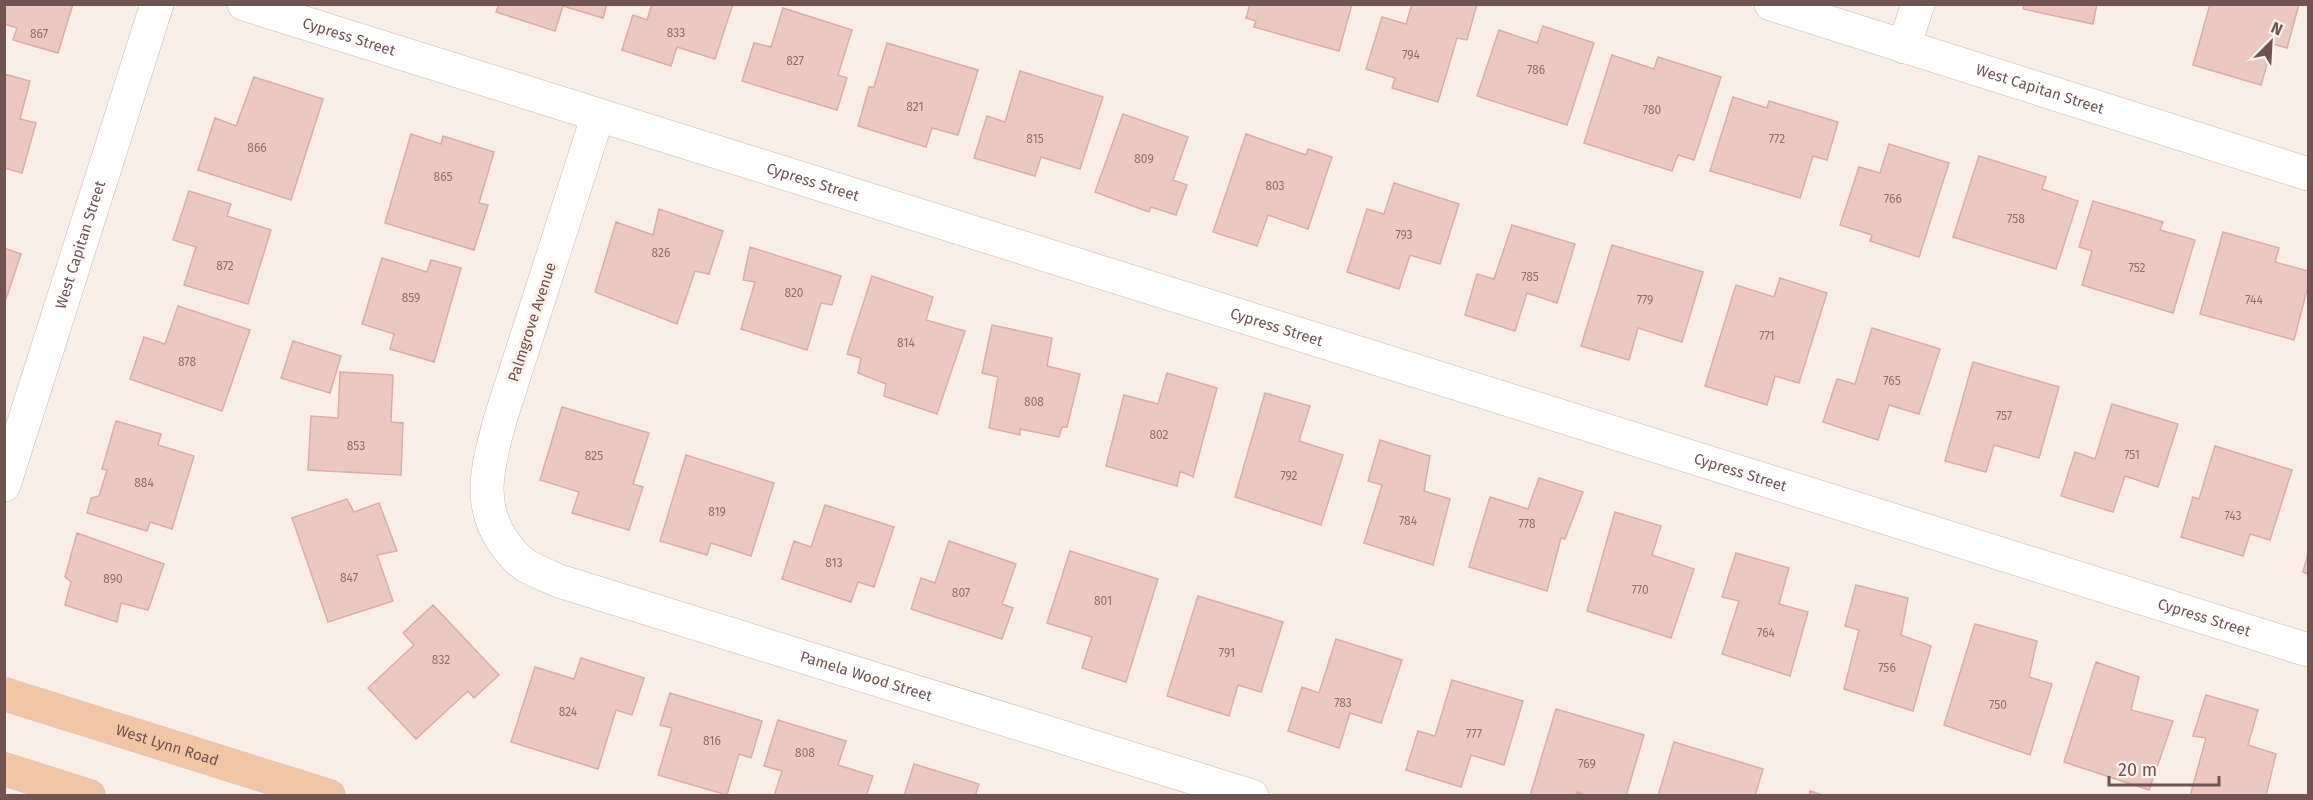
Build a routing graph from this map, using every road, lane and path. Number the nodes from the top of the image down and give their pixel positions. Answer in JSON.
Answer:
{"nodes":[{"id":1,"x":156,"y":4,"type":"edge"},
{"id":2,"x":244,"y":4,"type":"edge"},
{"id":3,"x":1772,"y":4,"type":"edge"},
{"id":4,"x":1918,"y":4,"type":"edge"},
{"id":5,"x":1904,"y":48,"type":"junction"},
{"id":6,"x":598,"y":115,"type":"junction"},
{"id":7,"x":2308,"y":174,"type":"edge"},
{"id":8,"x":14,"y":420,"type":"edge"},
{"id":9,"x":4,"y":485,"type":"edge"},
{"id":10,"x":496,"y":531,"type":"joint"},
{"id":11,"x":2308,"y":650,"type":"edge"},
{"id":12,"x":4,"y":694,"type":"edge"},
{"id":13,"x":4,"y":769,"type":"edge"},
{"id":14,"x":89,"y":795,"type":"edge"},
{"id":15,"x":329,"y":795,"type":"edge"},
{"id":16,"x":1252,"y":795,"type":"edge"}],
"edges":[{"from":1,"to":8,"type":"street","name":"West Capitan Street"},
{"from":2,"to":6,"type":"street","name":"Cypress Street"},
{"from":3,"to":5,"type":"street","name":"West Capitan Street"},
{"from":4,"to":5,"type":"street"},
{"from":5,"to":7,"type":"street","name":"West Capitan Street"},
{"from":6,"to":10,"type":"street","name":"Palmgrove Avenue"},
{"from":6,"to":11,"type":"street","name":"Cypress Street"},
{"from":8,"to":9,"type":"street","name":"West Capitan Street"},
{"from":10,"to":16,"type":"street","name":"Pamela Wood Street"},
{"from":12,"to":15,"type":"main road","name":"West Lynn Road"},
{"from":13,"to":14,"type":"main road"}]}
